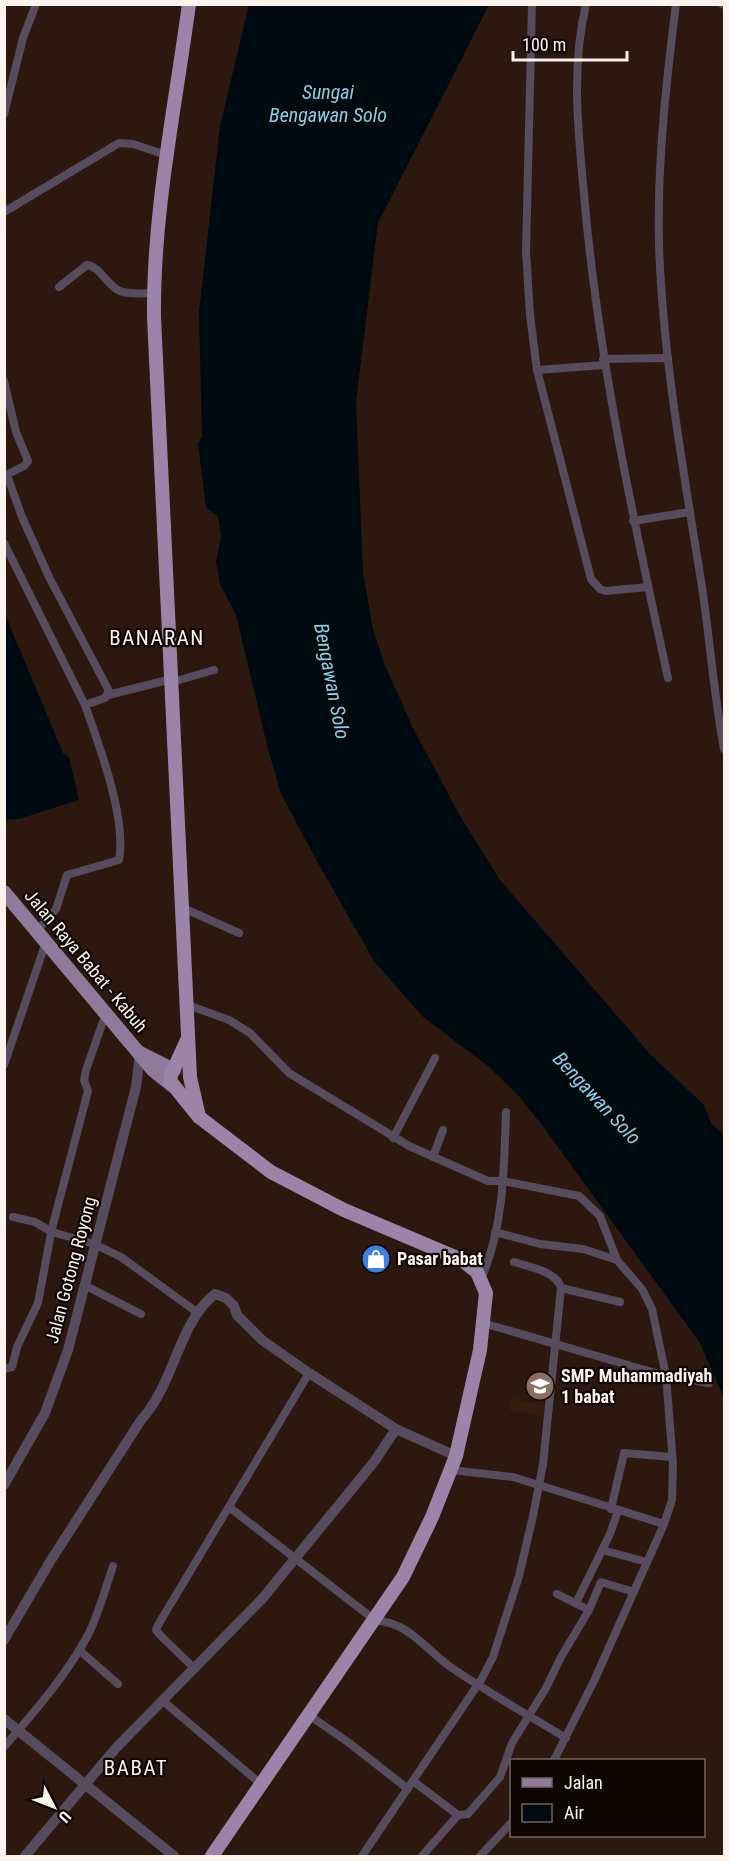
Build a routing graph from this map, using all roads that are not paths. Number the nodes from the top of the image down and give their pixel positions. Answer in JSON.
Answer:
{"nodes":[{"id":1,"x":36,"y":4,"type":"edge"},
{"id":2,"x":189,"y":4,"type":"edge"},
{"id":3,"x":532,"y":4,"type":"edge"},
{"id":4,"x":586,"y":4,"type":"edge"},
{"id":5,"x":676,"y":4,"type":"edge"},
{"id":6,"x":4,"y":114,"type":"edge"},
{"id":7,"x":166,"y":155,"type":"junction"},
{"id":8,"x":4,"y":212,"type":"edge"},
{"id":9,"x":58,"y":287,"type":"dead end"},
{"id":10,"x":154,"y":293,"type":"junction"},
{"id":11,"x":668,"y":358,"type":"junction"},
{"id":12,"x":603,"y":362,"type":"junction"},
{"id":13,"x":537,"y":370,"type":"junction"},
{"id":14,"x":4,"y":381,"type":"edge"},
{"id":15,"x":6,"y":475,"type":"edge"},
{"id":16,"x":690,"y":512,"type":"junction"},
{"id":17,"x":633,"y":521,"type":"junction"},
{"id":18,"x":4,"y":543,"type":"edge"},
{"id":19,"x":648,"y":587,"type":"junction"},
{"id":20,"x":214,"y":669,"type":"dead end"},
{"id":21,"x":668,"y":678,"type":"dead end"},
{"id":22,"x":172,"y":681,"type":"junction"},
{"id":23,"x":108,"y":695,"type":"junction"},
{"id":24,"x":86,"y":705,"type":"junction"},
{"id":25,"x":724,"y":749,"type":"edge"},
{"id":26,"x":4,"y":892,"type":"edge"},
{"id":27,"x":183,"y":908,"type":"junction"},
{"id":28,"x":239,"y":933,"type":"dead end"},
{"id":29,"x":41,"y":937,"type":"junction"},
{"id":30,"x":188,"y":1005,"type":"junction"},
{"id":31,"x":106,"y":1013,"type":"junction"},
{"id":32,"x":189,"y":1036,"type":"junction"},
{"id":33,"x":140,"y":1053,"type":"junction"},
{"id":34,"x":435,"y":1058,"type":"dead end"},
{"id":35,"x":4,"y":1065,"type":"edge"},
{"id":36,"x":174,"y":1070,"type":"junction"},
{"id":37,"x":190,"y":1077,"type":"junction"},
{"id":38,"x":173,"y":1086,"type":"junction"},
{"id":39,"x":506,"y":1112,"type":"dead end"},
{"id":40,"x":199,"y":1117,"type":"junction"},
{"id":41,"x":443,"y":1130,"type":"dead end"},
{"id":42,"x":393,"y":1138,"type":"junction"},
{"id":43,"x":433,"y":1157,"type":"junction"},
{"id":44,"x":503,"y":1181,"type":"junction"},
{"id":45,"x":13,"y":1217,"type":"dead end"},
{"id":46,"x":52,"y":1232,"type":"junction"},
{"id":47,"x":495,"y":1233,"type":"junction"},
{"id":48,"x":94,"y":1244,"type":"junction"},
{"id":49,"x":617,"y":1260,"type":"junction"},
{"id":50,"x":514,"y":1262,"type":"dead end"},
{"id":51,"x":481,"y":1279,"type":"junction"},
{"id":52,"x":84,"y":1285,"type":"junction"},
{"id":53,"x":561,"y":1288,"type":"junction"},
{"id":54,"x":620,"y":1302,"type":"dead end"},
{"id":55,"x":198,"y":1313,"type":"junction"},
{"id":56,"x":141,"y":1314,"type":"dead end"},
{"id":57,"x":483,"y":1323,"type":"junction"},
{"id":58,"x":556,"y":1343,"type":"junction"},
{"id":59,"x":4,"y":1369,"type":"edge"},
{"id":60,"x":309,"y":1372,"type":"junction"},
{"id":61,"x":666,"y":1376,"type":"junction"},
{"id":62,"x":709,"y":1383,"type":"dead end"},
{"id":63,"x":396,"y":1429,"type":"junction"},
{"id":64,"x":456,"y":1456,"type":"junction"},
{"id":65,"x":672,"y":1457,"type":"junction"},
{"id":66,"x":451,"y":1470,"type":"junction"},
{"id":67,"x":4,"y":1485,"type":"edge"},
{"id":68,"x":539,"y":1485,"type":"junction"},
{"id":69,"x":229,"y":1507,"type":"junction"},
{"id":70,"x":614,"y":1510,"type":"junction"},
{"id":71,"x":664,"y":1524,"type":"junction"},
{"id":72,"x":602,"y":1550,"type":"junction"},
{"id":73,"x":296,"y":1558,"type":"junction"},
{"id":74,"x":647,"y":1562,"type":"junction"},
{"id":75,"x":112,"y":1566,"type":"dead end"},
{"id":76,"x":591,"y":1568,"type":"junction"},
{"id":77,"x":601,"y":1582,"type":"junction"},
{"id":78,"x":633,"y":1592,"type":"junction"},
{"id":79,"x":557,"y":1594,"type":"dead end"},
{"id":80,"x":576,"y":1603,"type":"junction"},
{"id":81,"x":589,"y":1610,"type":"junction"},
{"id":82,"x":376,"y":1621,"type":"junction"},
{"id":83,"x":4,"y":1640,"type":"edge"},
{"id":84,"x":79,"y":1650,"type":"junction"},
{"id":85,"x":195,"y":1669,"type":"junction"},
{"id":86,"x":118,"y":1684,"type":"dead end"},
{"id":87,"x":478,"y":1684,"type":"junction"},
{"id":88,"x":163,"y":1701,"type":"junction"},
{"id":89,"x":310,"y":1716,"type":"junction"},
{"id":90,"x":531,"y":1716,"type":"junction"},
{"id":91,"x":4,"y":1719,"type":"edge"},
{"id":92,"x":18,"y":1730,"type":"junction"},
{"id":93,"x":566,"y":1738,"type":"junction"},
{"id":94,"x":4,"y":1746,"type":"edge"},
{"id":95,"x":555,"y":1759,"type":"edge"},
{"id":96,"x":85,"y":1783,"type":"junction"},
{"id":97,"x":262,"y":1785,"type":"junction"},
{"id":98,"x":410,"y":1785,"type":"junction"},
{"id":99,"x":458,"y":1815,"type":"junction"},
{"id":100,"x":510,"y":1823,"type":"edge"},
{"id":101,"x":26,"y":1857,"type":"edge"},
{"id":102,"x":174,"y":1857,"type":"edge"},
{"id":103,"x":212,"y":1857,"type":"edge"},
{"id":104,"x":362,"y":1857,"type":"edge"},
{"id":105,"x":422,"y":1857,"type":"edge"},
{"id":106,"x":480,"y":1857,"type":"edge"}],
"edges":[{"from":1,"to":6,"type":"street"},
{"from":2,"to":7,"type":"highway"},
{"from":3,"to":13,"type":"street"},
{"from":4,"to":12,"type":"street"},
{"from":5,"to":11,"type":"street"},
{"from":7,"to":8,"type":"street"},
{"from":7,"to":10,"type":"highway"},
{"from":9,"to":10,"type":"street"},
{"from":10,"to":22,"type":"highway"},
{"from":11,"to":12,"type":"street"},
{"from":11,"to":16,"type":"street"},
{"from":12,"to":13,"type":"street"},
{"from":12,"to":17,"type":"street"},
{"from":13,"to":19,"type":"street"},
{"from":14,"to":15,"type":"street"},
{"from":15,"to":23,"type":"street"},
{"from":16,"to":17,"type":"street"},
{"from":16,"to":25,"type":"street"},
{"from":17,"to":19,"type":"street"},
{"from":18,"to":24,"type":"street"},
{"from":19,"to":21,"type":"street"},
{"from":20,"to":22,"type":"street"},
{"from":22,"to":23,"type":"street"},
{"from":22,"to":27,"type":"highway"},
{"from":23,"to":24,"type":"street"},
{"from":24,"to":29,"type":"street"},
{"from":26,"to":29,"type":"main road","name":"Jalan Raya Babat - Kabuh"},
{"from":27,"to":28,"type":"street"},
{"from":27,"to":30,"type":"highway"},
{"from":29,"to":31,"type":"main road","name":"Jalan Raya Babat - Kabuh"},
{"from":29,"to":35,"type":"street"},
{"from":30,"to":32,"type":"highway"},
{"from":30,"to":42,"type":"street"},
{"from":31,"to":33,"type":"main road","name":"Jalan Raya Babat - Kabuh"},
{"from":31,"to":46,"type":"street"},
{"from":32,"to":36,"type":"highway"},
{"from":32,"to":37,"type":"highway"},
{"from":33,"to":36,"type":"main road"},
{"from":33,"to":38,"type":"main road","name":"Jalan Raya Babat - Kabuh"},
{"from":33,"to":48,"type":"street","name":"Jalan Gotong Royong"},
{"from":34,"to":42,"type":"street"},
{"from":36,"to":37,"type":"highway"},
{"from":36,"to":38,"type":"highway"},
{"from":37,"to":38,"type":"highway"},
{"from":37,"to":40,"type":"highway"},
{"from":38,"to":40,"type":"highway"},
{"from":39,"to":44,"type":"street"},
{"from":40,"to":51,"type":"highway"},
{"from":41,"to":43,"type":"street"},
{"from":42,"to":43,"type":"street"},
{"from":43,"to":44,"type":"street"},
{"from":44,"to":47,"type":"street"},
{"from":44,"to":49,"type":"street"},
{"from":45,"to":46,"type":"street"},
{"from":46,"to":48,"type":"street"},
{"from":46,"to":59,"type":"street"},
{"from":47,"to":49,"type":"street"},
{"from":47,"to":51,"type":"street"},
{"from":48,"to":52,"type":"street","name":"Jalan Gotong Royong"},
{"from":48,"to":55,"type":"street"},
{"from":49,"to":61,"type":"street"},
{"from":50,"to":53,"type":"street"},
{"from":51,"to":57,"type":"highway"},
{"from":52,"to":56,"type":"street"},
{"from":52,"to":67,"type":"street","name":"Jalan Gotong Royong"},
{"from":53,"to":54,"type":"street"},
{"from":53,"to":58,"type":"street"},
{"from":55,"to":60,"type":"street"},
{"from":55,"to":83,"type":"street"},
{"from":57,"to":58,"type":"street"},
{"from":57,"to":64,"type":"highway"},
{"from":58,"to":61,"type":"street"},
{"from":58,"to":68,"type":"street"},
{"from":60,"to":63,"type":"street"},
{"from":60,"to":69,"type":"street"},
{"from":61,"to":62,"type":"street"},
{"from":61,"to":65,"type":"street"},
{"from":63,"to":64,"type":"street"},
{"from":63,"to":73,"type":"street"},
{"from":64,"to":66,"type":"highway"},
{"from":65,"to":70,"type":"street"},
{"from":65,"to":71,"type":"street"},
{"from":66,"to":68,"type":"street"},
{"from":66,"to":82,"type":"highway"},
{"from":68,"to":70,"type":"street"},
{"from":68,"to":87,"type":"street"},
{"from":69,"to":73,"type":"street"},
{"from":69,"to":85,"type":"street"},
{"from":70,"to":71,"type":"street"},
{"from":70,"to":72,"type":"street"},
{"from":71,"to":74,"type":"street"},
{"from":72,"to":74,"type":"street"},
{"from":72,"to":76,"type":"street"},
{"from":73,"to":82,"type":"street"},
{"from":73,"to":85,"type":"street"},
{"from":74,"to":78,"type":"street"},
{"from":75,"to":84,"type":"street"},
{"from":76,"to":77,"type":"street"},
{"from":76,"to":80,"type":"street"},
{"from":77,"to":78,"type":"street"},
{"from":77,"to":81,"type":"street"},
{"from":78,"to":93,"type":"street"},
{"from":79,"to":80,"type":"street"},
{"from":80,"to":81,"type":"street"},
{"from":81,"to":90,"type":"street"},
{"from":82,"to":87,"type":"street"},
{"from":82,"to":89,"type":"highway"},
{"from":84,"to":86,"type":"street"},
{"from":84,"to":92,"type":"street"},
{"from":85,"to":88,"type":"street"},
{"from":87,"to":90,"type":"street"},
{"from":87,"to":98,"type":"street"},
{"from":88,"to":96,"type":"street"},
{"from":88,"to":97,"type":"street"},
{"from":89,"to":97,"type":"highway"},
{"from":89,"to":98,"type":"street"},
{"from":90,"to":93,"type":"street"},
{"from":90,"to":99,"type":"street"},
{"from":91,"to":92,"type":"street"},
{"from":92,"to":94,"type":"street"},
{"from":92,"to":96,"type":"street"},
{"from":93,"to":95,"type":"street"},
{"from":96,"to":101,"type":"street"},
{"from":96,"to":102,"type":"street"},
{"from":97,"to":103,"type":"highway"},
{"from":98,"to":99,"type":"street"},
{"from":98,"to":104,"type":"street"},
{"from":99,"to":105,"type":"street"},
{"from":100,"to":106,"type":"street"}]}
